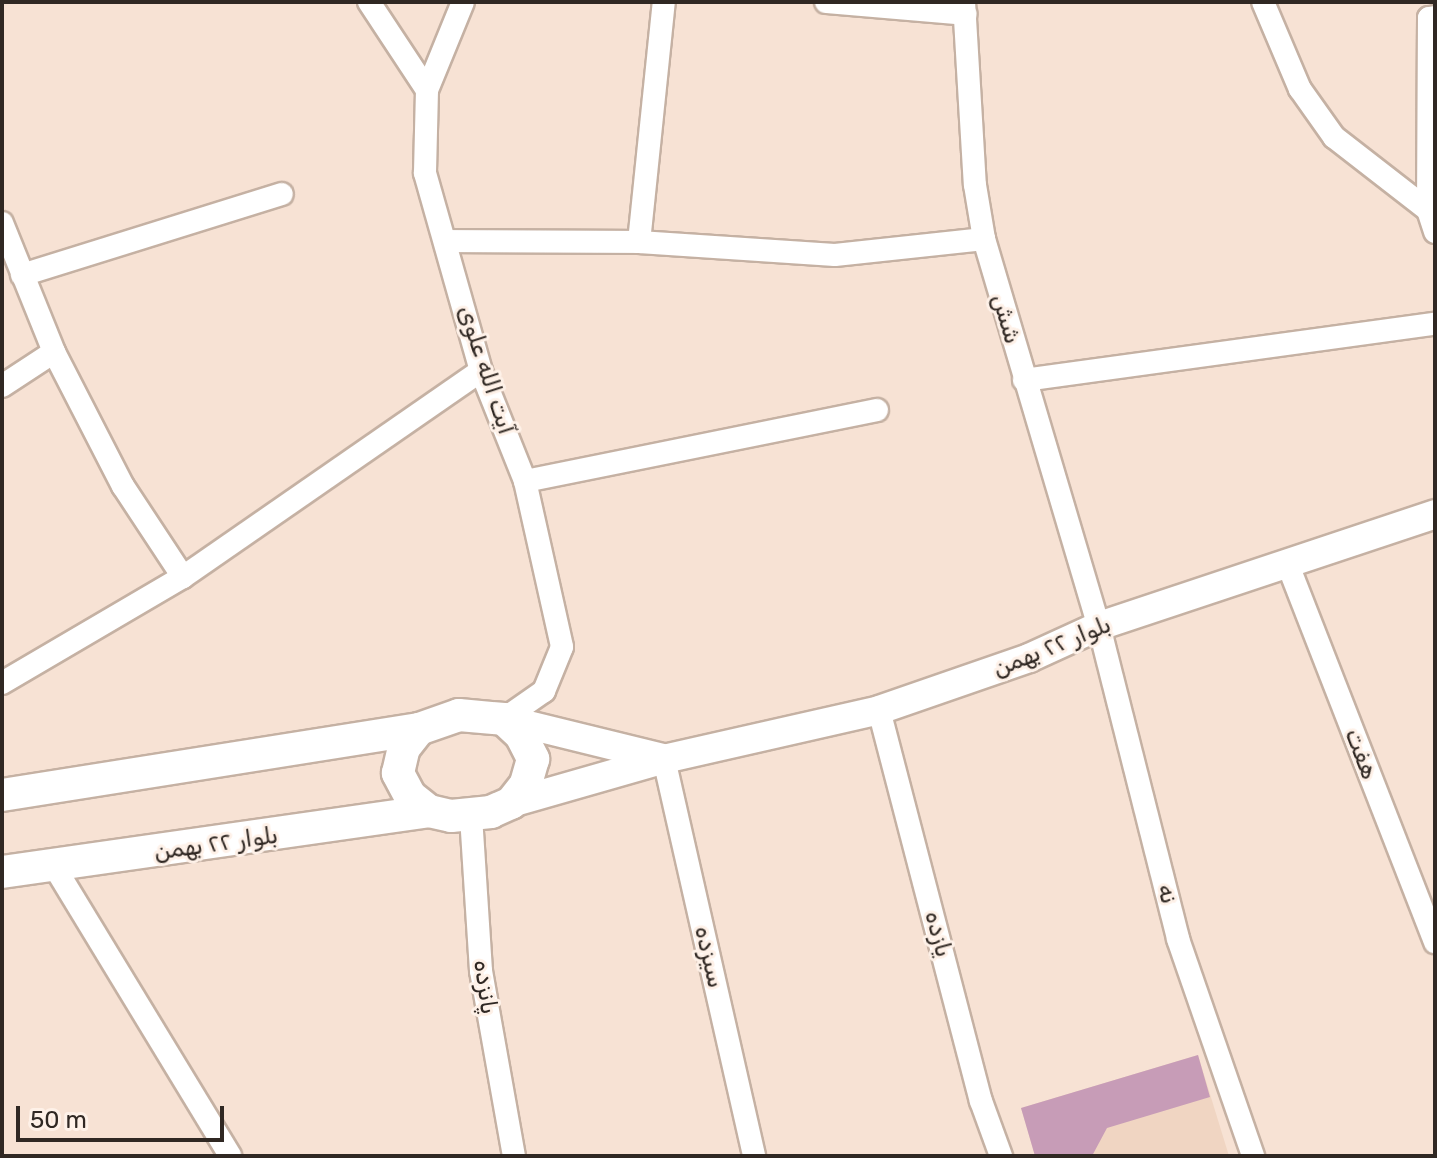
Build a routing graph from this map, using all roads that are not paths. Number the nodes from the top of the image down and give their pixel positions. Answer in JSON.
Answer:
{"nodes":[{"id":1,"x":369,"y":2,"type":"edge"},
{"id":2,"x":463,"y":2,"type":"edge"},
{"id":3,"x":664,"y":2,"type":"edge"},
{"id":4,"x":826,"y":2,"type":"edge"},
{"id":5,"x":1263,"y":2,"type":"edge"},
{"id":6,"x":964,"y":8,"type":"edge"},
{"id":7,"x":1435,"y":17,"type":"edge"},
{"id":8,"x":427,"y":90,"type":"junction"},
{"id":9,"x":282,"y":194,"type":"dead end"},
{"id":10,"x":1432,"y":221,"type":"edge"},
{"id":11,"x":2,"y":223,"type":"edge"},
{"id":12,"x":984,"y":239,"type":"junction"},
{"id":13,"x":447,"y":241,"type":"junction"},
{"id":14,"x":639,"y":242,"type":"junction"},
{"id":15,"x":22,"y":275,"type":"junction"},
{"id":16,"x":1435,"y":324,"type":"edge"},
{"id":17,"x":54,"y":352,"type":"junction"},
{"id":18,"x":481,"y":371,"type":"junction"},
{"id":19,"x":1024,"y":380,"type":"junction"},
{"id":20,"x":2,"y":386,"type":"edge"},
{"id":21,"x":877,"y":410,"type":"dead end"},
{"id":22,"x":525,"y":481,"type":"junction"},
{"id":23,"x":1435,"y":514,"type":"edge"},
{"id":24,"x":1288,"y":565,"type":"junction"},
{"id":25,"x":183,"y":577,"type":"junction"},
{"id":26,"x":1099,"y":626,"type":"junction"},
{"id":27,"x":2,"y":683,"type":"edge"},
{"id":28,"x":879,"y":710,"type":"junction"},
{"id":29,"x":504,"y":719,"type":"junction"},
{"id":30,"x":419,"y":729,"type":"junction"},
{"id":31,"x":664,"y":759,"type":"junction"},
{"id":32,"x":2,"y":795,"type":"edge"},
{"id":33,"x":511,"y":803,"type":"junction"},
{"id":34,"x":429,"y":811,"type":"junction"},
{"id":35,"x":471,"y":816,"type":"junction"},
{"id":36,"x":54,"y":866,"type":"junction"},
{"id":37,"x":2,"y":872,"type":"edge"},
{"id":38,"x":1435,"y":942,"type":"edge"},
{"id":39,"x":511,"y":1154,"type":"edge"},
{"id":40,"x":230,"y":1156,"type":"edge"},
{"id":41,"x":754,"y":1156,"type":"edge"},
{"id":42,"x":1001,"y":1156,"type":"edge"},
{"id":43,"x":1253,"y":1156,"type":"edge"}],
"edges":[{"from":1,"to":8,"type":"street"},
{"from":2,"to":8,"type":"street","name":"آیت الله علوی"},
{"from":3,"to":14,"type":"street"},
{"from":4,"to":6,"type":"street"},
{"from":5,"to":10,"type":"street"},
{"from":6,"to":12,"type":"street","name":"شش"},
{"from":7,"to":10,"type":"street"},
{"from":8,"to":13,"type":"street","name":"آیت الله علوی"},
{"from":9,"to":15,"type":"street"},
{"from":11,"to":15,"type":"street"},
{"from":12,"to":14,"type":"street"},
{"from":12,"to":19,"type":"street","name":"شش"},
{"from":13,"to":14,"type":"street"},
{"from":13,"to":18,"type":"street","name":"آیت الله علوی"},
{"from":15,"to":17,"type":"street"},
{"from":16,"to":19,"type":"street"},
{"from":17,"to":20,"type":"street"},
{"from":17,"to":25,"type":"street"},
{"from":18,"to":22,"type":"street","name":"آیت الله علوی"},
{"from":18,"to":25,"type":"street"},
{"from":19,"to":26,"type":"street","name":"شش"},
{"from":21,"to":22,"type":"street"},
{"from":22,"to":29,"type":"street","name":"آیت الله علوی"},
{"from":23,"to":24,"type":"street","name":"بلوار ۲۲ بهمن"},
{"from":24,"to":26,"type":"street","name":"بلوار ۲۲ بهمن"},
{"from":24,"to":38,"type":"street","name":"هفت"},
{"from":25,"to":27,"type":"street"},
{"from":26,"to":28,"type":"street","name":"بلوار ۲۲ بهمن"},
{"from":26,"to":43,"type":"street","name":"نه"},
{"from":28,"to":31,"type":"street","name":"بلوار ۲۲ بهمن"},
{"from":28,"to":42,"type":"street","name":"یازده"},
{"from":29,"to":30,"type":"main road"},
{"from":29,"to":31,"type":"street","name":"بلوار ۲۲ بهمن"},
{"from":29,"to":33,"type":"main road"},
{"from":30,"to":32,"type":"main road"},
{"from":30,"to":34,"type":"main road"},
{"from":31,"to":33,"type":"street","name":"بلوار ۲۲ بهمن"},
{"from":31,"to":41,"type":"street","name":"سیزده"},
{"from":33,"to":35,"type":"main road"},
{"from":34,"to":35,"type":"main road"},
{"from":34,"to":36,"type":"main road","name":"بلوار ۲۲ بهمن"},
{"from":35,"to":39,"type":"street","name":"پانزده"},
{"from":36,"to":37,"type":"main road","name":"بلوار ۲۲ بهمن"},
{"from":36,"to":40,"type":"street"}]}
